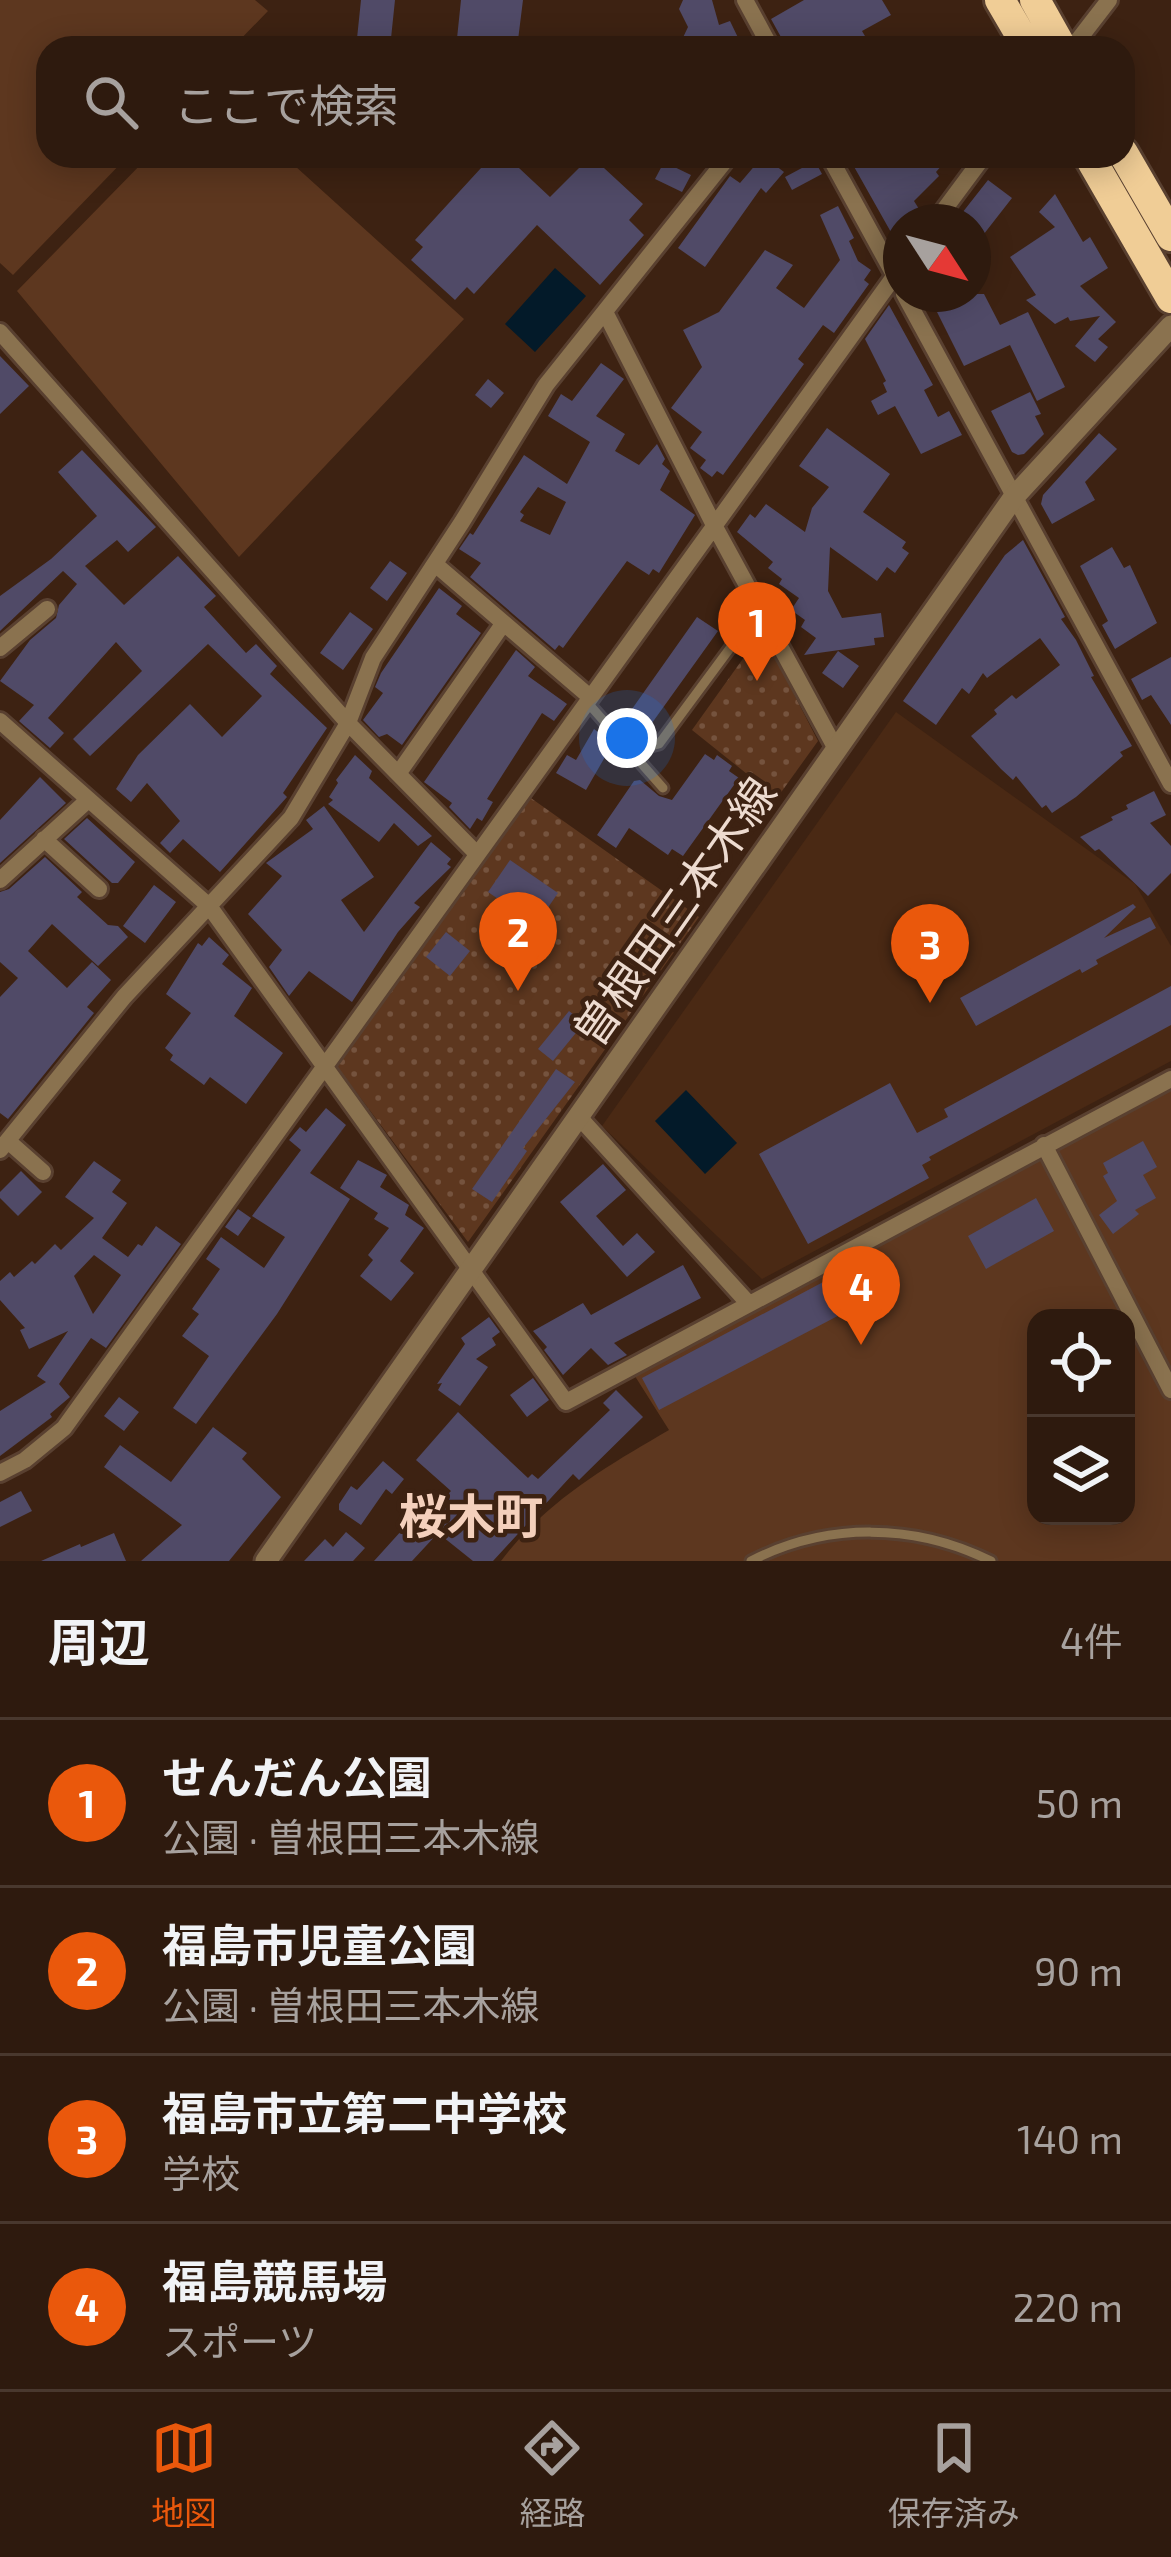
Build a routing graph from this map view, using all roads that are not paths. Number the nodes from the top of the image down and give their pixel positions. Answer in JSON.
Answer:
{"nodes":[{"id":1,"x":745,"y":0,"type":"edge"},
{"id":2,"x":1000,"y":0,"type":"edge"},
{"id":3,"x":1035,"y":0,"type":"edge"},
{"id":4,"x":1109,"y":0,"type":"edge"},
{"id":5,"x":764,"y":36,"type":"edge"},
{"id":6,"x":1021,"y":36,"type":"edge"},
{"id":7,"x":1055,"y":36,"type":"edge"},
{"id":8,"x":1081,"y":36,"type":"edge"},
{"id":9,"x":720,"y":168,"type":"edge"},
{"id":10,"x":836,"y":168,"type":"edge"},
{"id":11,"x":975,"y":168,"type":"edge"},
{"id":12,"x":1096,"y":168,"type":"edge"},
{"id":13,"x":1132,"y":168,"type":"edge"},
{"id":14,"x":948,"y":204,"type":"edge"},
{"id":15,"x":1171,"y":236,"type":"edge"},
{"id":16,"x":883,"y":251,"type":"edge"},
{"id":17,"x":1171,"y":298,"type":"edge"},
{"id":18,"x":883,"y":303,"type":"edge"},
{"id":19,"x":916,"y":312,"type":"edge"},
{"id":20,"x":606,"y":314,"type":"junction"},
{"id":21,"x":1171,"y":326,"type":"edge"},
{"id":22,"x":0,"y":332,"type":"edge"},
{"id":23,"x":1014,"y":497,"type":"junction"},
{"id":24,"x":714,"y":525,"type":"junction"},
{"id":25,"x":434,"y":565,"type":"junction"},
{"id":26,"x":760,"y":608,"type":"junction"},
{"id":27,"x":47,"y":609,"type":"dead end"},
{"id":28,"x":503,"y":623,"type":"junction"},
{"id":29,"x":0,"y":649,"type":"edge"},
{"id":30,"x":588,"y":700,"type":"junction"},
{"id":31,"x":0,"y":721,"type":"edge"},
{"id":32,"x":348,"y":723,"type":"junction"},
{"id":33,"x":836,"y":748,"type":"junction"},
{"id":34,"x":630,"y":751,"type":"junction"},
{"id":35,"x":398,"y":774,"type":"junction"},
{"id":36,"x":1171,"y":784,"type":"edge"},
{"id":37,"x":663,"y":788,"type":"dead end"},
{"id":38,"x":88,"y":800,"type":"junction"},
{"id":39,"x":44,"y":839,"type":"junction"},
{"id":40,"x":476,"y":854,"type":"junction"},
{"id":41,"x":0,"y":880,"type":"edge"},
{"id":42,"x":99,"y":889,"type":"dead end"},
{"id":43,"x":209,"y":906,"type":"junction"},
{"id":44,"x":323,"y":1068,"type":"junction"},
{"id":45,"x":1171,"y":1078,"type":"edge"},
{"id":46,"x":579,"y":1118,"type":"junction"},
{"id":47,"x":1044,"y":1145,"type":"junction"},
{"id":48,"x":4,"y":1146,"type":"edge"},
{"id":49,"x":43,"y":1172,"type":"dead end"},
{"id":50,"x":470,"y":1270,"type":"junction"},
{"id":51,"x":749,"y":1304,"type":"junction"},
{"id":52,"x":1168,"y":1378,"type":"edge"},
{"id":53,"x":0,"y":1473,"type":"edge"},
{"id":54,"x":266,"y":1561,"type":"edge"},
{"id":55,"x":752,"y":1561,"type":"edge"},
{"id":56,"x":991,"y":1561,"type":"edge"}],
"edges":[{"from":1,"to":5,"type":"street"},
{"from":2,"to":6,"type":"highway"},
{"from":3,"to":7,"type":"highway"},
{"from":4,"to":8,"type":"street"},
{"from":9,"to":20,"type":"street"},
{"from":10,"to":16,"type":"street"},
{"from":11,"to":14,"type":"street"},
{"from":12,"to":17,"type":"highway"},
{"from":13,"to":15,"type":"highway"},
{"from":18,"to":24,"type":"street"},
{"from":19,"to":23,"type":"street"},
{"from":20,"to":24,"type":"street"},
{"from":20,"to":25,"type":"street"},
{"from":21,"to":23,"type":"street","name":"曽根田三本木線"},
{"from":22,"to":32,"type":"street"},
{"from":23,"to":33,"type":"street","name":"曽根田三本木線"},
{"from":23,"to":36,"type":"street"},
{"from":24,"to":26,"type":"street"},
{"from":24,"to":30,"type":"street"},
{"from":25,"to":28,"type":"street"},
{"from":25,"to":32,"type":"street"},
{"from":26,"to":33,"type":"street"},
{"from":26,"to":34,"type":"lane"},
{"from":27,"to":29,"type":"street"},
{"from":28,"to":30,"type":"street"},
{"from":28,"to":35,"type":"street"},
{"from":30,"to":34,"type":"lane"},
{"from":30,"to":40,"type":"street"},
{"from":31,"to":38,"type":"street"},
{"from":32,"to":35,"type":"street"},
{"from":32,"to":43,"type":"street"},
{"from":33,"to":46,"type":"street","name":"曽根田三本木線"},
{"from":34,"to":37,"type":"lane"},
{"from":35,"to":40,"type":"street"},
{"from":38,"to":39,"type":"street"},
{"from":38,"to":43,"type":"street"},
{"from":39,"to":41,"type":"street"},
{"from":39,"to":42,"type":"street"},
{"from":40,"to":44,"type":"street"},
{"from":43,"to":44,"type":"street"},
{"from":43,"to":48,"type":"street"},
{"from":44,"to":50,"type":"street"},
{"from":44,"to":53,"type":"street"},
{"from":45,"to":47,"type":"street"},
{"from":46,"to":50,"type":"street","name":"曽根田三本木線"},
{"from":46,"to":51,"type":"street"},
{"from":47,"to":51,"type":"street"},
{"from":47,"to":52,"type":"street"},
{"from":48,"to":49,"type":"street"},
{"from":50,"to":51,"type":"street"},
{"from":50,"to":54,"type":"street","name":"曽根田三本木線"},
{"from":55,"to":56,"type":"lane"}]}
